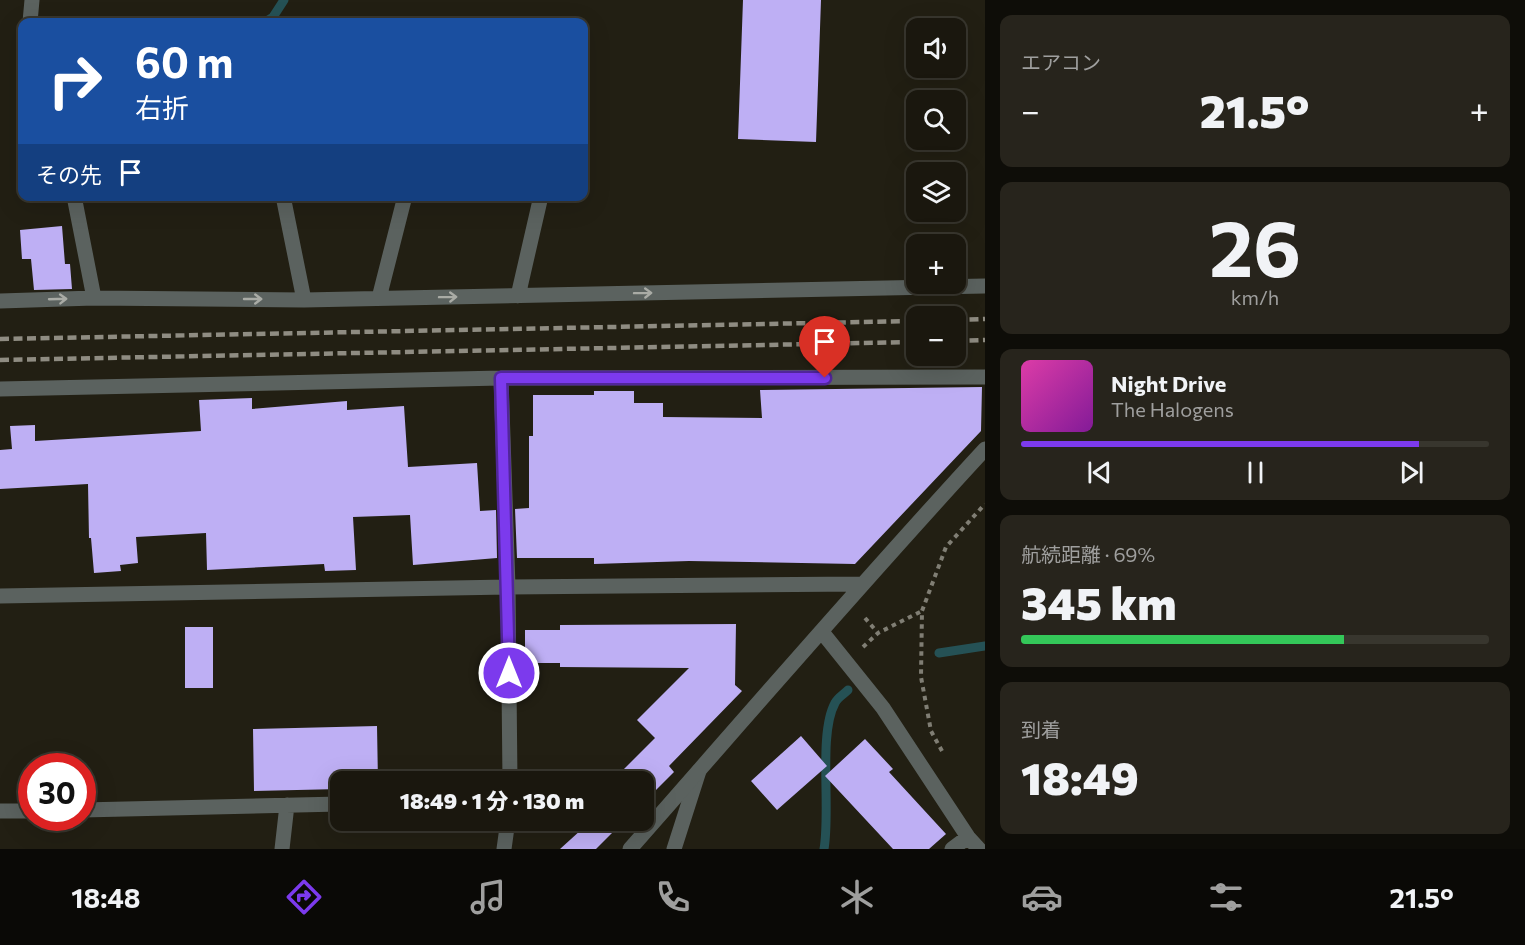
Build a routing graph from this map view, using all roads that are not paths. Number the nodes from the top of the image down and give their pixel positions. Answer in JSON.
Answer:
{"nodes":[{"id":1,"x":32,"y":0,"type":"edge"},
{"id":2,"x":30,"y":18,"type":"edge"},
{"id":3,"x":75,"y":201,"type":"edge"},
{"id":4,"x":284,"y":201,"type":"edge"},
{"id":5,"x":404,"y":201,"type":"edge"},
{"id":6,"x":541,"y":201,"type":"edge"},
{"id":7,"x":985,"y":286,"type":"edge"},
{"id":8,"x":518,"y":296,"type":"junction"},
{"id":9,"x":94,"y":298,"type":"junction"},
{"id":10,"x":379,"y":298,"type":"junction"},
{"id":11,"x":304,"y":300,"type":"junction"},
{"id":12,"x":0,"y":301,"type":"edge"},
{"id":13,"x":985,"y":377,"type":"edge"},
{"id":14,"x":501,"y":378,"type":"junction"},
{"id":15,"x":0,"y":390,"type":"edge"},
{"id":16,"x":985,"y":449,"type":"edge"},
{"id":17,"x":860,"y":584,"type":"junction"},
{"id":18,"x":508,"y":586,"type":"junction"},
{"id":19,"x":0,"y":596,"type":"edge"},
{"id":20,"x":822,"y":632,"type":"junction"},
{"id":21,"x":510,"y":771,"type":"edge"},
{"id":22,"x":699,"y":771,"type":"junction"},
{"id":23,"x":330,"y":804,"type":"edge"},
{"id":24,"x":287,"y":805,"type":"junction"},
{"id":25,"x":96,"y":810,"type":"edge"},
{"id":26,"x":18,"y":811,"type":"edge"},
{"id":27,"x":0,"y":812,"type":"edge"},
{"id":28,"x":506,"y":831,"type":"edge"},
{"id":29,"x":973,"y":843,"type":"edge"},
{"id":30,"x":282,"y":849,"type":"edge"},
{"id":31,"x":504,"y":849,"type":"edge"},
{"id":32,"x":630,"y":849,"type":"edge"},
{"id":33,"x":674,"y":849,"type":"edge"},
{"id":34,"x":952,"y":849,"type":"edge"}],
"edges":[{"from":1,"to":2,"type":"street"},
{"from":3,"to":9,"type":"street"},
{"from":4,"to":11,"type":"street"},
{"from":5,"to":10,"type":"street"},
{"from":6,"to":8,"type":"street"},
{"from":8,"to":7,"type":"street","one_way":true},
{"from":10,"to":8,"type":"street","one_way":true},
{"from":9,"to":11,"type":"street","one_way":true},
{"from":12,"to":9,"type":"street","one_way":true},
{"from":10,"to":11,"type":"street"},
{"from":13,"to":14,"type":"street"},
{"from":14,"to":15,"type":"street"},
{"from":14,"to":18,"type":"street"},
{"from":16,"to":17,"type":"street"},
{"from":17,"to":18,"type":"street"},
{"from":17,"to":20,"type":"street"},
{"from":18,"to":19,"type":"street"},
{"from":18,"to":21,"type":"street"},
{"from":20,"to":22,"type":"street"},
{"from":20,"to":29,"type":"street"},
{"from":22,"to":32,"type":"street"},
{"from":22,"to":33,"type":"street"},
{"from":23,"to":24,"type":"street"},
{"from":24,"to":25,"type":"street"},
{"from":24,"to":30,"type":"street"},
{"from":26,"to":27,"type":"street"},
{"from":28,"to":31,"type":"street"},
{"from":29,"to":34,"type":"street"}]}
